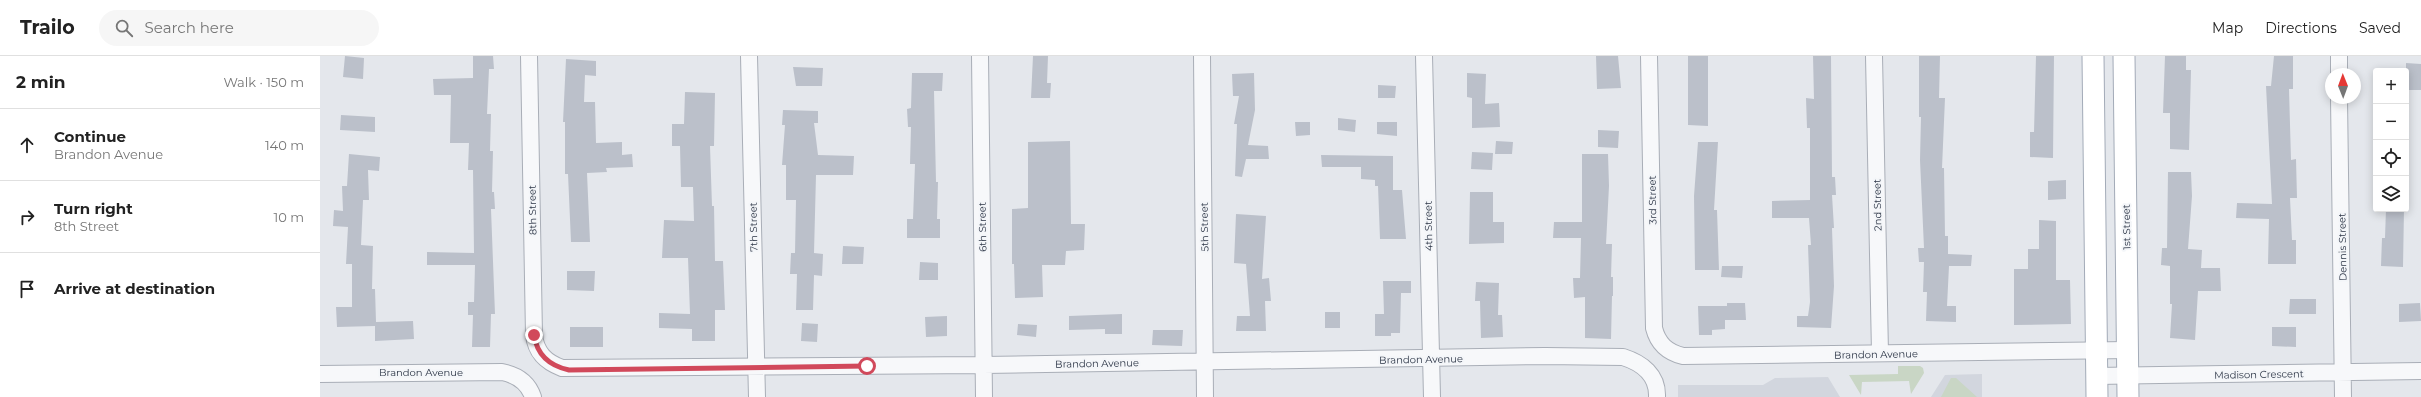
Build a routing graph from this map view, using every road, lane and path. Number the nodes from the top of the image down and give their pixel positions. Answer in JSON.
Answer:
{"nodes":[{"id":1,"x":529,"y":56,"type":"edge"},
{"id":2,"x":749,"y":56,"type":"edge"},
{"id":3,"x":980,"y":56,"type":"edge"},
{"id":4,"x":1202,"y":56,"type":"edge"},
{"id":5,"x":1424,"y":56,"type":"edge"},
{"id":6,"x":1649,"y":56,"type":"edge"},
{"id":7,"x":1874,"y":56,"type":"edge"},
{"id":8,"x":2093,"y":56,"type":"edge"},
{"id":9,"x":2124,"y":56,"type":"edge"},
{"id":10,"x":2339,"y":56,"type":"edge"},
{"id":11,"x":2339,"y":68,"type":"edge"},
{"id":12,"x":2340,"y":104,"type":"edge"},
{"id":13,"x":1661,"y":343,"type":"joint"},
{"id":14,"x":2128,"y":350,"type":"junction"},
{"id":15,"x":2096,"y":351,"type":"junction"},
{"id":16,"x":1880,"y":353,"type":"junction"},
{"id":17,"x":1431,"y":359,"type":"junction"},
{"id":18,"x":546,"y":360,"type":"joint"},
{"id":19,"x":1205,"y":361,"type":"junction"},
{"id":20,"x":983,"y":365,"type":"junction"},
{"id":21,"x":756,"y":367,"type":"junction"},
{"id":22,"x":2421,"y":371,"type":"edge"},
{"id":23,"x":2343,"y":372,"type":"junction"},
{"id":24,"x":320,"y":374,"type":"edge"},
{"id":25,"x":2096,"y":376,"type":"junction"},
{"id":26,"x":2128,"y":376,"type":"junction"},
{"id":27,"x":533,"y":397,"type":"edge"},
{"id":28,"x":757,"y":397,"type":"edge"},
{"id":29,"x":984,"y":397,"type":"edge"},
{"id":30,"x":1205,"y":397,"type":"edge"},
{"id":31,"x":1432,"y":397,"type":"edge"},
{"id":32,"x":1657,"y":397,"type":"edge"},
{"id":33,"x":2097,"y":397,"type":"edge"},
{"id":34,"x":2128,"y":397,"type":"edge"},
{"id":35,"x":2344,"y":397,"type":"edge"}],
"edges":[{"from":1,"to":18,"type":"street","name":"8th Street"},
{"from":2,"to":21,"type":"street","name":"7th Street"},
{"from":3,"to":20,"type":"street","name":"6th Street"},
{"from":4,"to":19,"type":"street","name":"5th Street"},
{"from":5,"to":17,"type":"street","name":"4th Street"},
{"from":6,"to":13,"type":"street","name":"3rd Street"},
{"from":7,"to":16,"type":"street","name":"2nd Street"},
{"from":8,"to":15,"type":"main road"},
{"from":9,"to":14,"type":"main road","name":"1st Street"},
{"from":10,"to":11,"type":"street"},
{"from":12,"to":23,"type":"street","name":"Dennis Street"},
{"from":13,"to":16,"type":"street","name":"Brandon Avenue"},
{"from":14,"to":15,"type":"street","name":"Brandon Avenue"},
{"from":14,"to":26,"type":"main road","name":"1st Street"},
{"from":15,"to":16,"type":"street","name":"Brandon Avenue"},
{"from":15,"to":25,"type":"main road"},
{"from":17,"to":19,"type":"street","name":"Brandon Avenue"},
{"from":17,"to":31,"type":"street","name":"4th Street"},
{"from":17,"to":32,"type":"street","name":"Brandon Avenue"},
{"from":18,"to":21,"type":"street","name":"Brandon Avenue"},
{"from":19,"to":20,"type":"street","name":"Brandon Avenue"},
{"from":19,"to":30,"type":"street","name":"5th Street"},
{"from":20,"to":21,"type":"street","name":"Brandon Avenue"},
{"from":20,"to":29,"type":"street","name":"6th Street"},
{"from":21,"to":28,"type":"street","name":"7th Street"},
{"from":22,"to":23,"type":"street","name":"Madison Crescent"},
{"from":23,"to":26,"type":"street","name":"Madison Crescent"},
{"from":23,"to":35,"type":"street","name":"Dennis Street"},
{"from":24,"to":27,"type":"street","name":"Brandon Avenue"},
{"from":25,"to":26,"type":"street","name":"Madison Crescent"},
{"from":25,"to":33,"type":"main road"},
{"from":26,"to":34,"type":"main road","name":"1st Street"}]}
